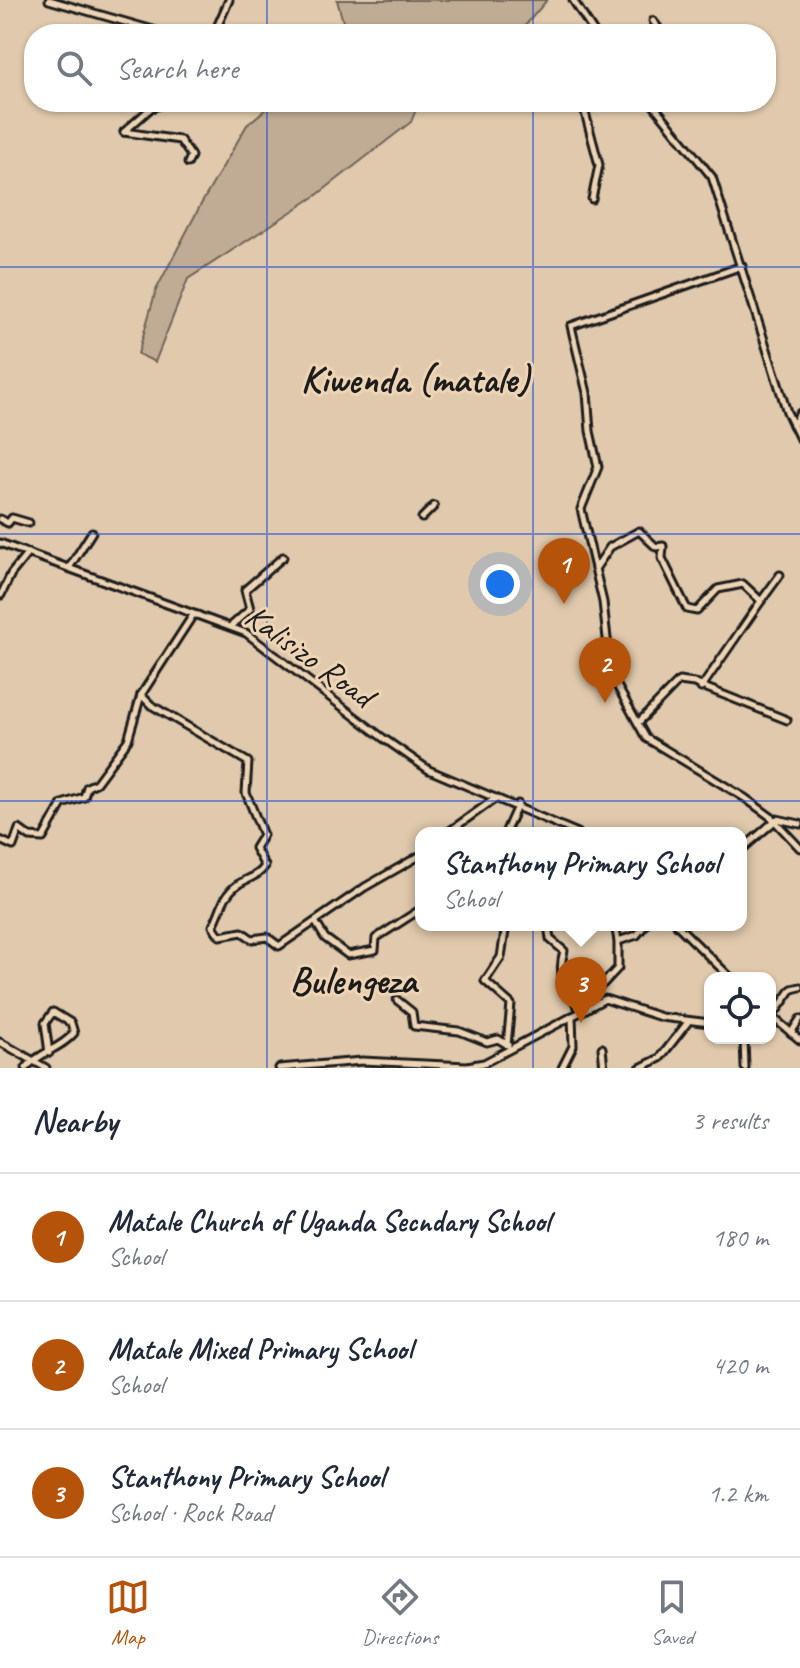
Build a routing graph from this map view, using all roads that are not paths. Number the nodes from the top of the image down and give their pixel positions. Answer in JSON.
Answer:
{"nodes":[{"id":1,"x":49,"y":0,"type":"edge"},
{"id":2,"x":229,"y":0,"type":"edge"},
{"id":3,"x":573,"y":0,"type":"edge"},
{"id":4,"x":653,"y":21,"type":"dead end"},
{"id":5,"x":132,"y":24,"type":"edge"},
{"id":6,"x":218,"y":24,"type":"edge"},
{"id":7,"x":589,"y":24,"type":"edge"},
{"id":8,"x":655,"y":24,"type":"edge"},
{"id":9,"x":146,"y":112,"type":"edge"},
{"id":10,"x":584,"y":112,"type":"edge"},
{"id":11,"x":659,"y":112,"type":"edge"},
{"id":12,"x":188,"y":163,"type":"dead end"},
{"id":13,"x":592,"y":199,"type":"dead end"},
{"id":14,"x":742,"y":266,"type":"junction"},
{"id":15,"x":800,"y":413,"type":"edge"},
{"id":16,"x":792,"y":428,"type":"junction"},
{"id":17,"x":800,"y":439,"type":"edge"},
{"id":18,"x":434,"y":506,"type":"dead end"},
{"id":19,"x":422,"y":518,"type":"dead end"},
{"id":20,"x":0,"y":519,"type":"edge"},
{"id":21,"x":29,"y":523,"type":"dead end"},
{"id":22,"x":92,"y":532,"type":"dead end"},
{"id":23,"x":0,"y":543,"type":"edge"},
{"id":24,"x":28,"y":553,"type":"junction"},
{"id":25,"x":283,"y":557,"type":"dead end"},
{"id":26,"x":69,"y":568,"type":"junction"},
{"id":27,"x":595,"y":570,"type":"junction"},
{"id":28,"x":780,"y":575,"type":"dead end"},
{"id":29,"x":1,"y":595,"type":"edge"},
{"id":30,"x":761,"y":601,"type":"junction"},
{"id":31,"x":202,"y":614,"type":"junction"},
{"id":32,"x":231,"y":626,"type":"junction"},
{"id":33,"x":701,"y":688,"type":"junction"},
{"id":34,"x":141,"y":695,"type":"junction"},
{"id":35,"x":787,"y":720,"type":"dead end"},
{"id":36,"x":638,"y":724,"type":"junction"},
{"id":37,"x":496,"y":798,"type":"junction"},
{"id":38,"x":518,"y":804,"type":"junction"},
{"id":39,"x":775,"y":821,"type":"junction"},
{"id":40,"x":800,"y":824,"type":"edge"},
{"id":41,"x":455,"y":827,"type":"edge"},
{"id":42,"x":508,"y":827,"type":"edge"},
{"id":43,"x":566,"y":827,"type":"edge"},
{"id":44,"x":0,"y":840,"type":"edge"},
{"id":45,"x":747,"y":845,"type":"edge"},
{"id":46,"x":800,"y":848,"type":"edge"},
{"id":47,"x":415,"y":858,"type":"edge"},
{"id":48,"x":415,"y":913,"type":"edge"},
{"id":49,"x":316,"y":922,"type":"junction"},
{"id":50,"x":505,"y":931,"type":"edge"},
{"id":51,"x":549,"y":931,"type":"edge"},
{"id":52,"x":616,"y":931,"type":"edge"},
{"id":53,"x":640,"y":931,"type":"edge"},
{"id":54,"x":683,"y":931,"type":"edge"},
{"id":55,"x":618,"y":941,"type":"junction"},
{"id":56,"x":725,"y":972,"type":"edge"},
{"id":57,"x":800,"y":987,"type":"edge"},
{"id":58,"x":397,"y":1000,"type":"dead end"},
{"id":59,"x":584,"y":1010,"type":"junction"},
{"id":60,"x":776,"y":1010,"type":"edge"},
{"id":61,"x":572,"y":1016,"type":"junction"},
{"id":62,"x":800,"y":1019,"type":"edge"},
{"id":63,"x":776,"y":1020,"type":"edge"},
{"id":64,"x":688,"y":1022,"type":"junction"},
{"id":65,"x":704,"y":1023,"type":"edge"},
{"id":66,"x":776,"y":1025,"type":"edge"},
{"id":67,"x":781,"y":1025,"type":"junction"},
{"id":68,"x":791,"y":1033,"type":"junction"},
{"id":69,"x":800,"y":1040,"type":"edge"},
{"id":70,"x":0,"y":1042,"type":"edge"},
{"id":71,"x":744,"y":1044,"type":"edge"},
{"id":72,"x":509,"y":1047,"type":"junction"},
{"id":73,"x":602,"y":1048,"type":"dead end"},
{"id":74,"x":49,"y":1053,"type":"junction"},
{"id":75,"x":33,"y":1059,"type":"junction"},
{"id":76,"x":484,"y":1065,"type":"edge"},
{"id":77,"x":467,"y":1067,"type":"edge"},
{"id":78,"x":26,"y":1068,"type":"edge"},
{"id":79,"x":46,"y":1068,"type":"edge"},
{"id":80,"x":279,"y":1068,"type":"edge"},
{"id":81,"x":562,"y":1068,"type":"edge"},
{"id":82,"x":604,"y":1068,"type":"edge"},
{"id":83,"x":640,"y":1068,"type":"edge"},
{"id":84,"x":745,"y":1068,"type":"edge"}],
"edges":[{"from":1,"to":5,"type":"street"},
{"from":2,"to":6,"type":"street"},
{"from":3,"to":7,"type":"street"},
{"from":4,"to":8,"type":"street"},
{"from":9,"to":12,"type":"street"},
{"from":10,"to":13,"type":"street"},
{"from":11,"to":14,"type":"street"},
{"from":14,"to":16,"type":"street"},
{"from":14,"to":27,"type":"street"},
{"from":15,"to":16,"type":"street"},
{"from":16,"to":17,"type":"street"},
{"from":18,"to":19,"type":"street"},
{"from":20,"to":21,"type":"street"},
{"from":22,"to":26,"type":"street"},
{"from":23,"to":24,"type":"street","name":"Kalisizo Road"},
{"from":24,"to":26,"type":"street","name":"Kalisizo Road"},
{"from":24,"to":29,"type":"street"},
{"from":25,"to":32,"type":"street"},
{"from":26,"to":31,"type":"street","name":"Kalisizo Road"},
{"from":27,"to":30,"type":"street"},
{"from":27,"to":36,"type":"street"},
{"from":28,"to":30,"type":"street"},
{"from":30,"to":33,"type":"street"},
{"from":31,"to":32,"type":"street","name":"Kalisizo Road"},
{"from":31,"to":34,"type":"street"},
{"from":32,"to":37,"type":"street","name":"Kalisizo Road"},
{"from":33,"to":35,"type":"street"},
{"from":33,"to":36,"type":"street"},
{"from":34,"to":44,"type":"street"},
{"from":34,"to":49,"type":"street"},
{"from":36,"to":39,"type":"street"},
{"from":37,"to":38,"type":"street","name":"Kalisizo Road"},
{"from":37,"to":41,"type":"street"},
{"from":38,"to":42,"type":"street"},
{"from":38,"to":43,"type":"street","name":"Kalisizo Road"},
{"from":39,"to":40,"type":"street"},
{"from":39,"to":45,"type":"street"},
{"from":39,"to":46,"type":"street"},
{"from":47,"to":49,"type":"street"},
{"from":48,"to":49,"type":"street"},
{"from":50,"to":72,"type":"street"},
{"from":51,"to":59,"type":"street"},
{"from":52,"to":55,"type":"street"},
{"from":53,"to":55,"type":"street"},
{"from":54,"to":56,"type":"street"},
{"from":55,"to":59,"type":"street"},
{"from":57,"to":60,"type":"street"},
{"from":58,"to":72,"type":"street"},
{"from":59,"to":61,"type":"street"},
{"from":59,"to":64,"type":"street"},
{"from":61,"to":72,"type":"street"},
{"from":61,"to":81,"type":"street"},
{"from":62,"to":68,"type":"street"},
{"from":63,"to":67,"type":"street"},
{"from":64,"to":65,"type":"street"},
{"from":64,"to":83,"type":"street"},
{"from":66,"to":67,"type":"street"},
{"from":67,"to":68,"type":"street"},
{"from":68,"to":69,"type":"street"},
{"from":70,"to":75,"type":"street"},
{"from":71,"to":84,"type":"street"},
{"from":72,"to":76,"type":"street"},
{"from":73,"to":82,"type":"street"},
{"from":74,"to":74,"type":"street"},
{"from":74,"to":75,"type":"street"},
{"from":75,"to":78,"type":"street"},
{"from":75,"to":79,"type":"street"},
{"from":76,"to":77,"type":"street"},
{"from":77,"to":80,"type":"street"}]}
